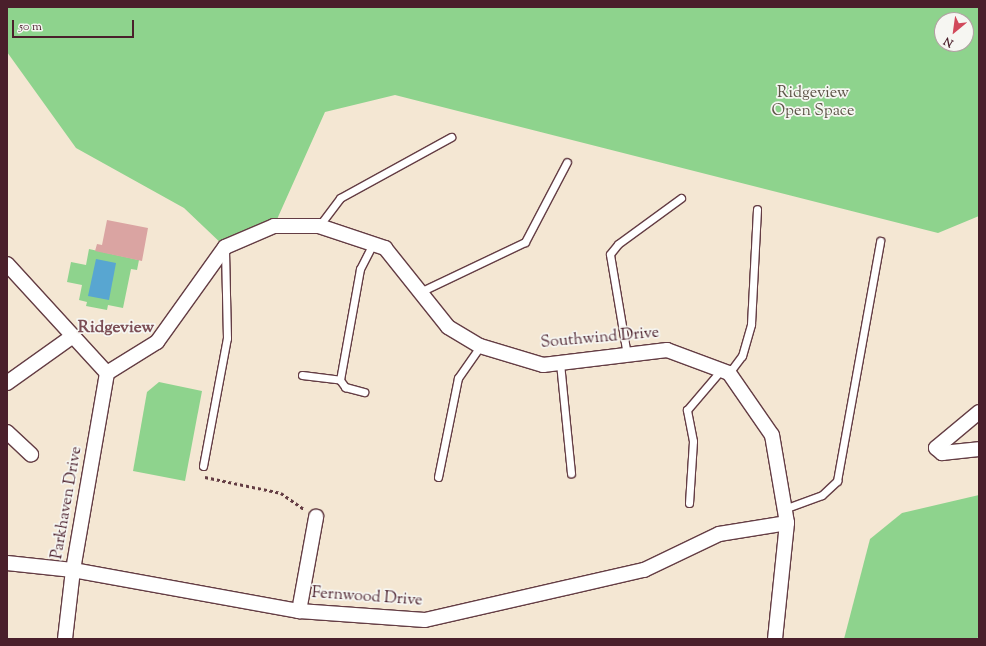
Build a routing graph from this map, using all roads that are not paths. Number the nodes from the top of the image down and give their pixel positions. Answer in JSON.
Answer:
{"nodes":[{"id":1,"x":451,"y":137,"type":"dead end"},
{"id":2,"x":567,"y":162,"type":"dead end"},
{"id":3,"x":681,"y":198,"type":"dead end"},
{"id":4,"x":757,"y":209,"type":"dead end"},
{"id":5,"x":319,"y":226,"type":"junction"},
{"id":6,"x":880,"y":241,"type":"dead end"},
{"id":7,"x":373,"y":244,"type":"junction"},
{"id":8,"x":225,"y":247,"type":"junction"},
{"id":9,"x":7,"y":264,"type":"edge"},
{"id":10,"x":420,"y":292,"type":"junction"},
{"id":11,"x":73,"y":336,"type":"junction"},
{"id":12,"x":480,"y":346,"type":"junction"},
{"id":13,"x":627,"y":355,"type":"junction"},
{"id":14,"x":560,"y":363,"type":"junction"},
{"id":15,"x":725,"y":371,"type":"junction"},
{"id":16,"x":107,"y":373,"type":"junction"},
{"id":17,"x":302,"y":375,"type":"dead end"},
{"id":18,"x":340,"y":380,"type":"junction"},
{"id":19,"x":7,"y":383,"type":"edge"},
{"id":20,"x":364,"y":392,"type":"dead end"},
{"id":21,"x":979,"y":412,"type":"edge"},
{"id":22,"x":7,"y":432,"type":"edge"},
{"id":23,"x":979,"y":449,"type":"edge"},
{"id":24,"x":31,"y":454,"type":"dead end"},
{"id":25,"x":203,"y":466,"type":"road end"},
{"id":26,"x":571,"y":473,"type":"dead end"},
{"id":27,"x":438,"y":477,"type":"dead end"},
{"id":28,"x":689,"y":503,"type":"dead end"},
{"id":29,"x":786,"y":516,"type":"junction"},
{"id":30,"x":316,"y":517,"type":"road end"},
{"id":31,"x":7,"y":563,"type":"edge"},
{"id":32,"x":73,"y":570,"type":"junction"},
{"id":33,"x":299,"y":611,"type":"junction"},
{"id":34,"x":65,"y":639,"type":"edge"},
{"id":35,"x":775,"y":639,"type":"edge"}],
"edges":[{"from":1,"to":5,"type":"lane"},
{"from":2,"to":10,"type":"lane"},
{"from":3,"to":13,"type":"lane"},
{"from":4,"to":15,"type":"lane"},
{"from":5,"to":7,"type":"street","name":"Southwind Drive"},
{"from":5,"to":8,"type":"street","name":"Southwind Drive"},
{"from":6,"to":29,"type":"lane"},
{"from":7,"to":10,"type":"street","name":"Southwind Drive"},
{"from":7,"to":18,"type":"lane"},
{"from":8,"to":16,"type":"street"},
{"from":8,"to":25,"type":"lane"},
{"from":9,"to":11,"type":"street"},
{"from":10,"to":12,"type":"street","name":"Southwind Drive"},
{"from":11,"to":16,"type":"street"},
{"from":11,"to":19,"type":"street"},
{"from":12,"to":14,"type":"street","name":"Southwind Drive"},
{"from":12,"to":27,"type":"lane"},
{"from":13,"to":14,"type":"street","name":"Southwind Drive"},
{"from":13,"to":15,"type":"street","name":"Southwind Drive"},
{"from":14,"to":26,"type":"lane"},
{"from":15,"to":28,"type":"lane"},
{"from":15,"to":29,"type":"street"},
{"from":16,"to":32,"type":"street","name":"Parkhaven Drive"},
{"from":17,"to":18,"type":"lane"},
{"from":18,"to":20,"type":"lane"},
{"from":21,"to":23,"type":"street"},
{"from":22,"to":24,"type":"street"},
{"from":29,"to":33,"type":"street","name":"Fernwood Drive"},
{"from":29,"to":35,"type":"street"},
{"from":30,"to":33,"type":"street"},
{"from":31,"to":32,"type":"street","name":"Fernwood Drive"},
{"from":32,"to":33,"type":"street","name":"Fernwood Drive"},
{"from":32,"to":34,"type":"street","name":"Parkhaven Drive"}]}
